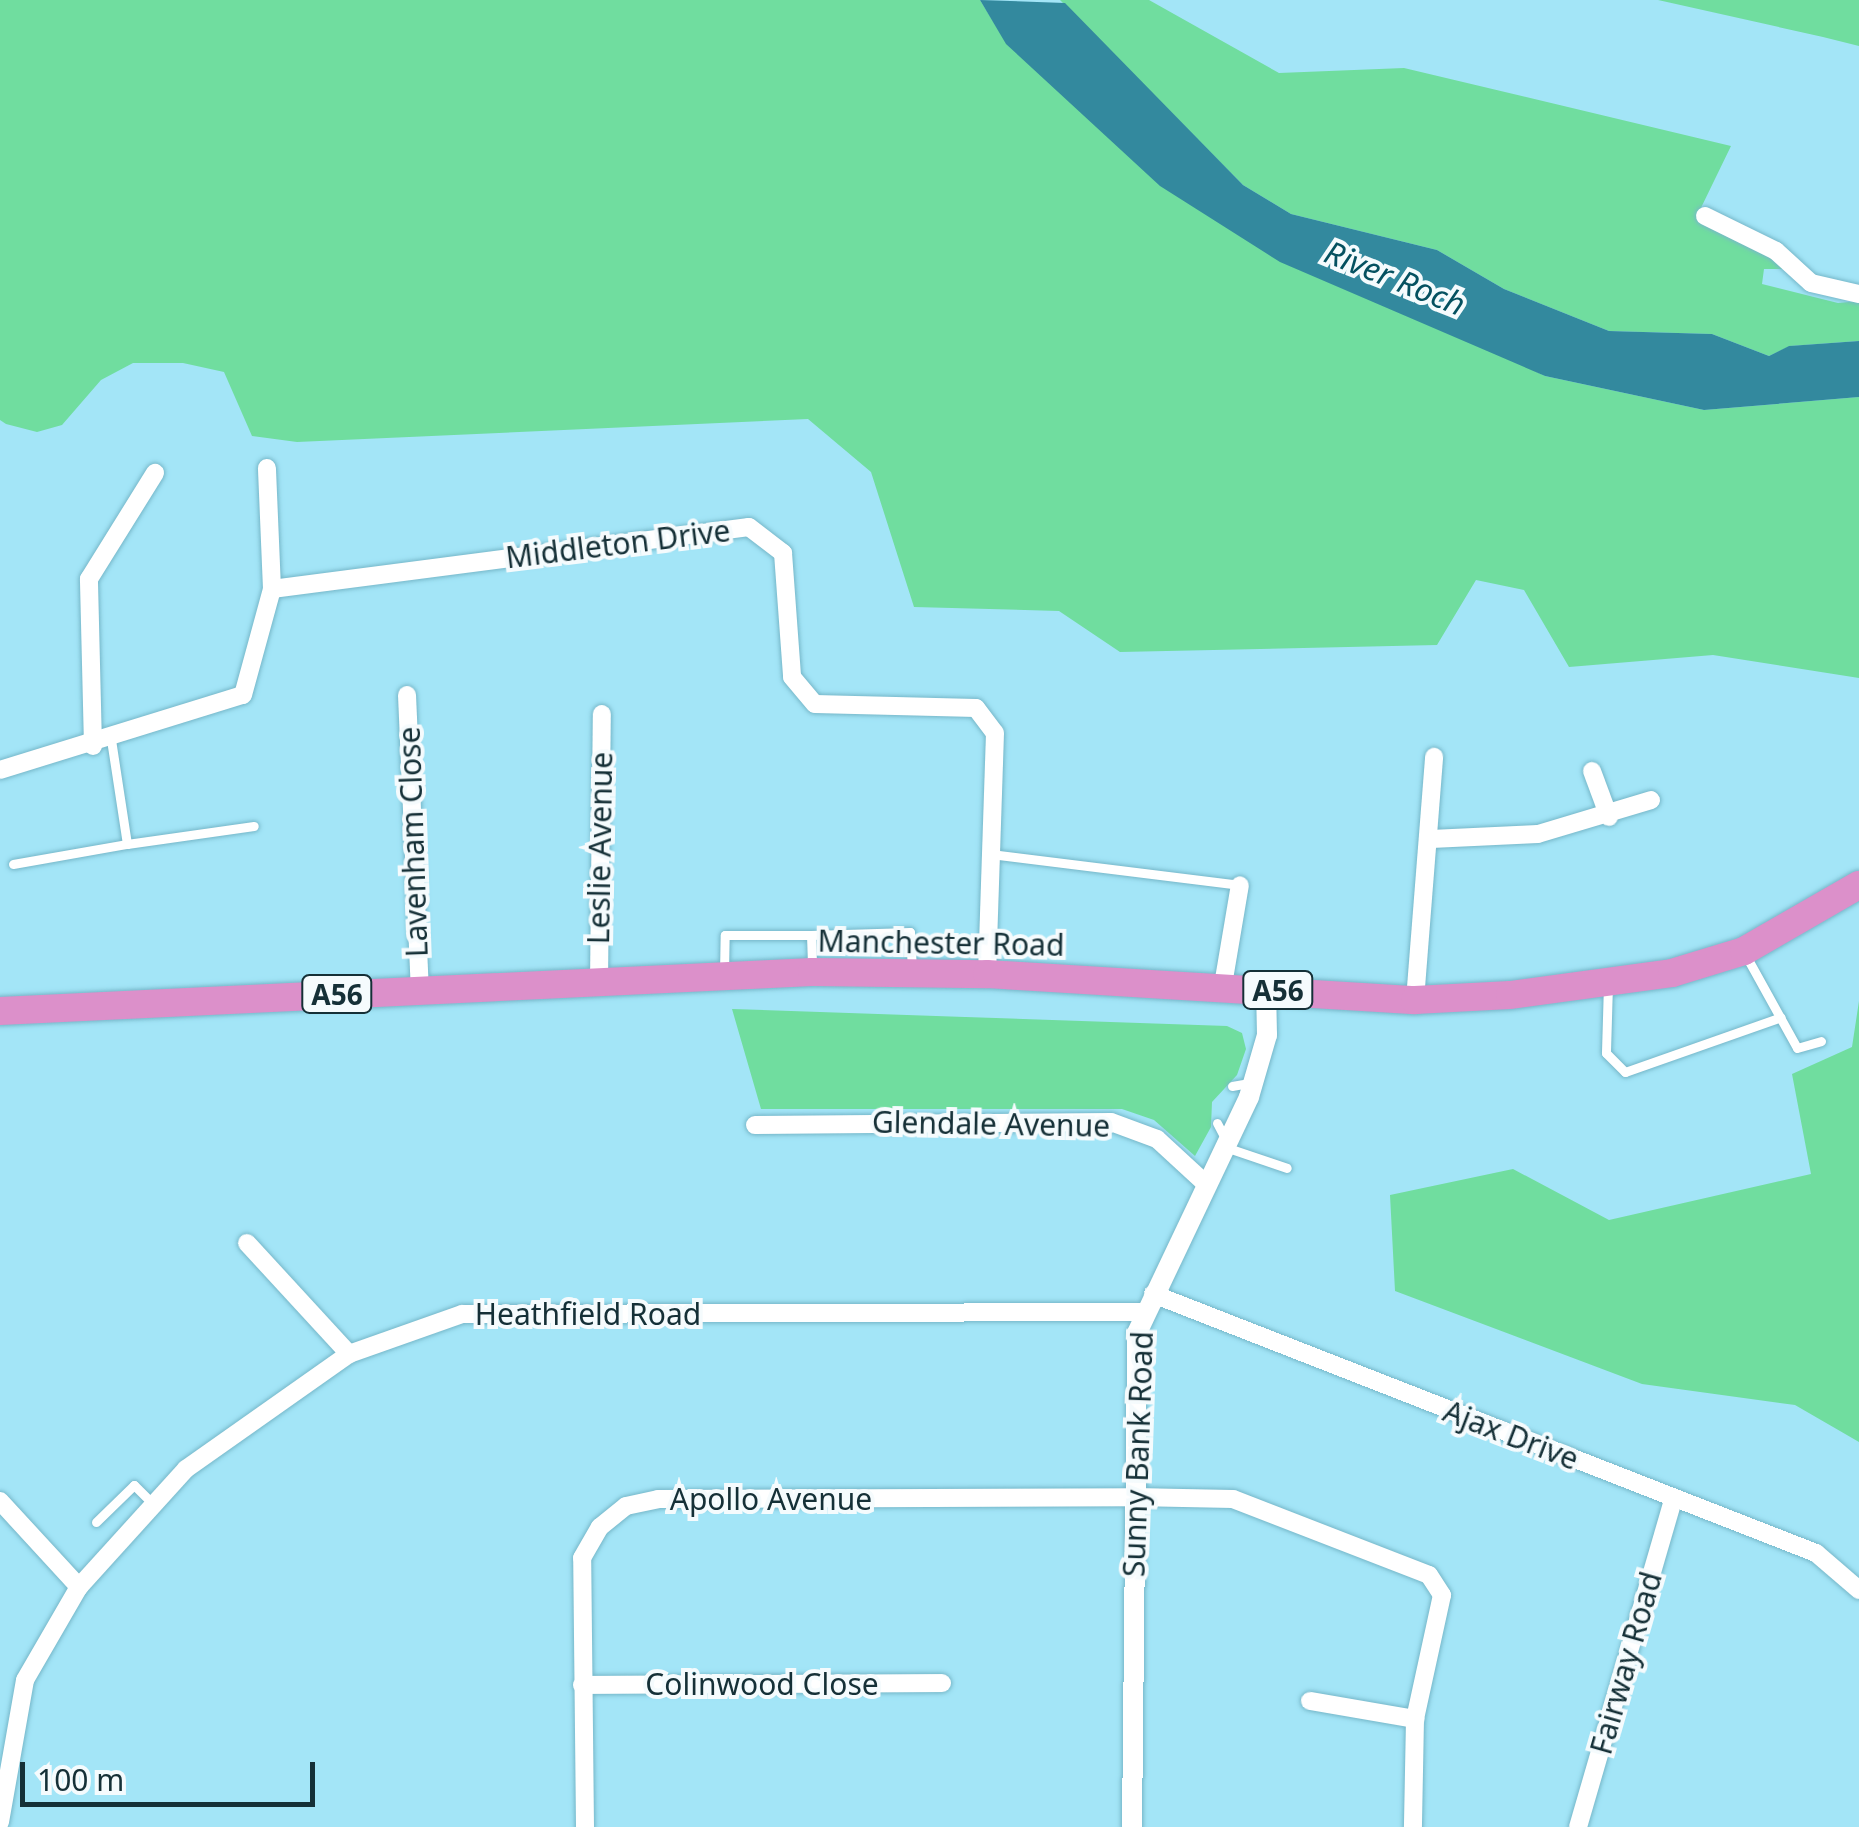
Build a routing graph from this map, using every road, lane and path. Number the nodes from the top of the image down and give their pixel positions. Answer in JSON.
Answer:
{"nodes":[{"id":1,"x":1705,"y":216,"type":"dead end"},
{"id":2,"x":1859,"y":294,"type":"edge"},
{"id":3,"x":267,"y":468,"type":"dead end"},
{"id":4,"x":155,"y":473,"type":"dead end"},
{"id":5,"x":272,"y":589,"type":"junction"},
{"id":6,"x":407,"y":696,"type":"dead end"},
{"id":7,"x":602,"y":714,"type":"dead end"},
{"id":8,"x":102,"y":744,"type":"junction"},
{"id":9,"x":1434,"y":757,"type":"dead end"},
{"id":10,"x":0,"y":770,"type":"edge"},
{"id":11,"x":1592,"y":771,"type":"dead end"},
{"id":12,"x":1650,"y":800,"type":"dead end"},
{"id":13,"x":1609,"y":817,"type":"junction"},
{"id":14,"x":254,"y":826,"type":"dead end"},
{"id":15,"x":1431,"y":840,"type":"junction"},
{"id":16,"x":127,"y":844,"type":"junction"},
{"id":17,"x":987,"y":854,"type":"junction"},
{"id":18,"x":13,"y":864,"type":"dead end"},
{"id":19,"x":1240,"y":885,"type":"joint"},
{"id":20,"x":1859,"y":885,"type":"edge"},
{"id":21,"x":812,"y":935,"type":"junction"},
{"id":22,"x":1744,"y":952,"type":"junction"},
{"id":23,"x":812,"y":972,"type":"junction"},
{"id":24,"x":912,"y":972,"type":"junction"},
{"id":25,"x":988,"y":974,"type":"junction"},
{"id":26,"x":724,"y":977,"type":"junction"},
{"id":27,"x":1608,"y":981,"type":"junction"},
{"id":28,"x":599,"y":984,"type":"junction"},
{"id":29,"x":1224,"y":985,"type":"junction"},
{"id":30,"x":1266,"y":989,"type":"junction"},
{"id":31,"x":420,"y":990,"type":"junction"},
{"id":32,"x":1415,"y":1000,"type":"junction"},
{"id":33,"x":0,"y":1012,"type":"edge"},
{"id":34,"x":1781,"y":1017,"type":"junction"},
{"id":35,"x":1820,"y":1041,"type":"dead end"},
{"id":36,"x":1254,"y":1082,"type":"junction"},
{"id":37,"x":1232,"y":1086,"type":"dead end"},
{"id":38,"x":1217,"y":1124,"type":"dead end"},
{"id":39,"x":756,"y":1125,"type":"dead end"},
{"id":40,"x":1226,"y":1145,"type":"junction"},
{"id":41,"x":1287,"y":1168,"type":"dead end"},
{"id":42,"x":1208,"y":1185,"type":"junction"},
{"id":43,"x":247,"y":1244,"type":"dead end"},
{"id":44,"x":1149,"y":1303,"type":"junction"},
{"id":45,"x":349,"y":1354,"type":"junction"},
{"id":46,"x":1134,"y":1497,"type":"junction"},
{"id":47,"x":1673,"y":1499,"type":"junction"},
{"id":48,"x":0,"y":1500,"type":"edge"},
{"id":49,"x":154,"y":1505,"type":"junction"},
{"id":50,"x":96,"y":1522,"type":"dead end"},
{"id":51,"x":79,"y":1587,"type":"junction"},
{"id":52,"x":1859,"y":1590,"type":"edge"},
{"id":53,"x":942,"y":1683,"type":"dead end"},
{"id":54,"x":582,"y":1685,"type":"junction"},
{"id":55,"x":1310,"y":1701,"type":"dead end"},
{"id":56,"x":1415,"y":1720,"type":"junction"},
{"id":57,"x":0,"y":1822,"type":"edge"},
{"id":58,"x":585,"y":1827,"type":"edge"},
{"id":59,"x":1132,"y":1827,"type":"edge"},
{"id":60,"x":1413,"y":1827,"type":"edge"},
{"id":61,"x":1578,"y":1827,"type":"edge"}],
"edges":[{"from":1,"to":2,"type":"street"},
{"from":3,"to":5,"type":"street"},
{"from":4,"to":8,"type":"street"},
{"from":5,"to":8,"type":"street"},
{"from":5,"to":17,"type":"street","name":"Middleton Drive"},
{"from":6,"to":31,"type":"street","name":"Lavenham Close"},
{"from":7,"to":28,"type":"street","name":"Leslie Avenue"},
{"from":8,"to":10,"type":"street"},
{"from":8,"to":16,"type":"lane"},
{"from":9,"to":15,"type":"street"},
{"from":11,"to":13,"type":"street"},
{"from":12,"to":13,"type":"street"},
{"from":13,"to":15,"type":"street"},
{"from":14,"to":16,"type":"lane"},
{"from":15,"to":32,"type":"street"},
{"from":16,"to":18,"type":"lane"},
{"from":17,"to":19,"type":"lane"},
{"from":17,"to":25,"type":"street","name":"Middleton Drive"},
{"from":19,"to":29,"type":"street"},
{"from":20,"to":22,"type":"highway","name":"Manchester Road","number":"A56"},
{"from":21,"to":23,"type":"lane"},
{"from":21,"to":24,"type":"lane"},
{"from":21,"to":26,"type":"lane"},
{"from":22,"to":27,"type":"highway","name":"Manchester Road","number":"A56"},
{"from":22,"to":34,"type":"lane"},
{"from":23,"to":24,"type":"highway","name":"Manchester Road","number":"A56"},
{"from":23,"to":26,"type":"highway","name":"Manchester Road","number":"A56"},
{"from":24,"to":25,"type":"highway","name":"Manchester Road","number":"A56"},
{"from":25,"to":29,"type":"highway","name":"Manchester Road","number":"A56"},
{"from":26,"to":28,"type":"highway","name":"Manchester Road","number":"A56"},
{"from":27,"to":32,"type":"highway","name":"Manchester Road","number":"A56"},
{"from":27,"to":34,"type":"lane"},
{"from":28,"to":31,"type":"highway","name":"Manchester Road","number":"A56"},
{"from":29,"to":30,"type":"highway","name":"Manchester Road","number":"A56"},
{"from":30,"to":32,"type":"highway","name":"Manchester Road","number":"A56"},
{"from":30,"to":36,"type":"street","name":"Sunny Bank Road"},
{"from":31,"to":33,"type":"highway","name":"Manchester Road","number":"A56"},
{"from":34,"to":35,"type":"lane"},
{"from":36,"to":37,"type":"lane"},
{"from":36,"to":40,"type":"street","name":"Sunny Bank Road"},
{"from":38,"to":40,"type":"lane"},
{"from":39,"to":42,"type":"street","name":"Glendale Avenue"},
{"from":40,"to":41,"type":"lane"},
{"from":40,"to":42,"type":"street","name":"Sunny Bank Road"},
{"from":42,"to":44,"type":"street","name":"Sunny Bank Road"},
{"from":43,"to":45,"type":"street"},
{"from":44,"to":45,"type":"street","name":"Heathfield Road"},
{"from":44,"to":46,"type":"street","name":"Sunny Bank Road"},
{"from":44,"to":47,"type":"street","name":"Ajax Drive"},
{"from":45,"to":49,"type":"street","name":"Heathfield Road"},
{"from":46,"to":54,"type":"street","name":"Apollo Avenue"},
{"from":46,"to":56,"type":"street","name":"Apollo Avenue"},
{"from":46,"to":59,"type":"street","name":"Sunny Bank Road"},
{"from":47,"to":52,"type":"street","name":"Ajax Drive"},
{"from":47,"to":61,"type":"street","name":"Fairway Road"},
{"from":48,"to":51,"type":"street"},
{"from":49,"to":50,"type":"lane"},
{"from":49,"to":51,"type":"street","name":"Heathfield Road"},
{"from":51,"to":57,"type":"street","name":"Heathfield Road"},
{"from":53,"to":54,"type":"street","name":"Colinwood Close"},
{"from":54,"to":58,"type":"street","name":"Apollo Avenue"},
{"from":55,"to":56,"type":"street"},
{"from":56,"to":60,"type":"street","name":"Apollo Avenue"}]}
